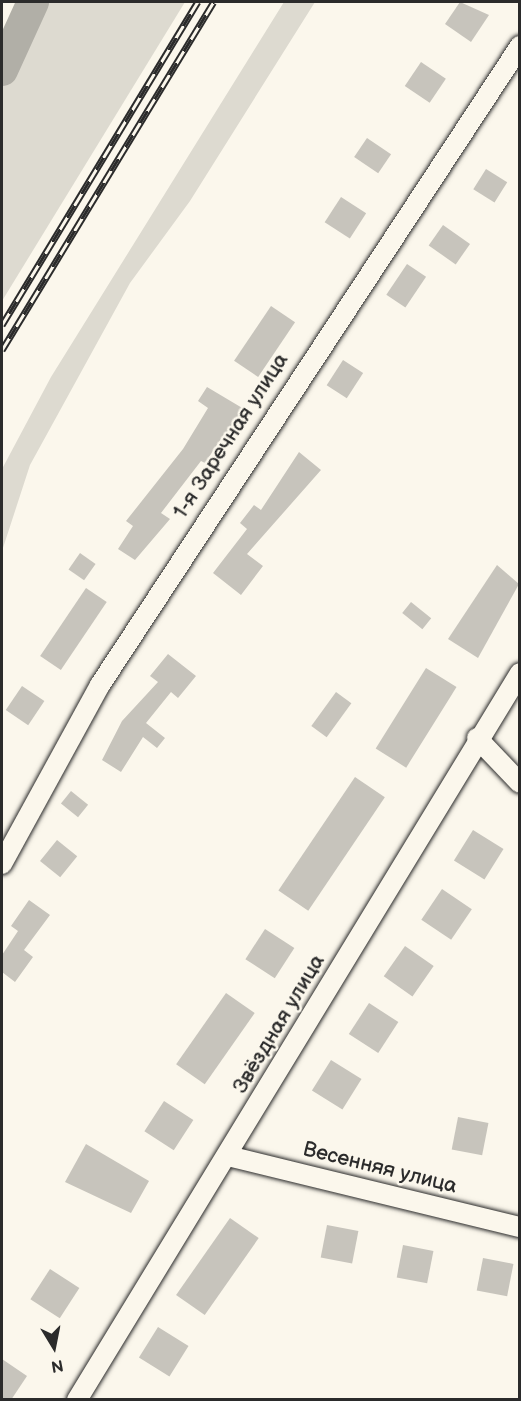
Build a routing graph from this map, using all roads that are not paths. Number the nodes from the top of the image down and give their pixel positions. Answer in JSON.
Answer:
{"nodes":[{"id":1,"x":519,"y":46,"type":"edge"},
{"id":2,"x":519,"y":673,"type":"edge"},
{"id":3,"x":477,"y":738,"type":"junction"},
{"id":4,"x":519,"y":783,"type":"edge"},
{"id":5,"x":2,"y":864,"type":"edge"},
{"id":6,"x":228,"y":1156,"type":"junction"},
{"id":7,"x":519,"y":1227,"type":"edge"},
{"id":8,"x":77,"y":1400,"type":"edge"}],
"edges":[{"from":1,"to":5,"type":"street","name":"1-я Заречная улица"},
{"from":2,"to":3,"type":"street","name":"Звёздная улица"},
{"from":3,"to":4,"type":"street"},
{"from":3,"to":6,"type":"street","name":"Звёздная улица"},
{"from":6,"to":7,"type":"street","name":"Весенняя улица"},
{"from":6,"to":8,"type":"street","name":"Звёздная улица"}]}
